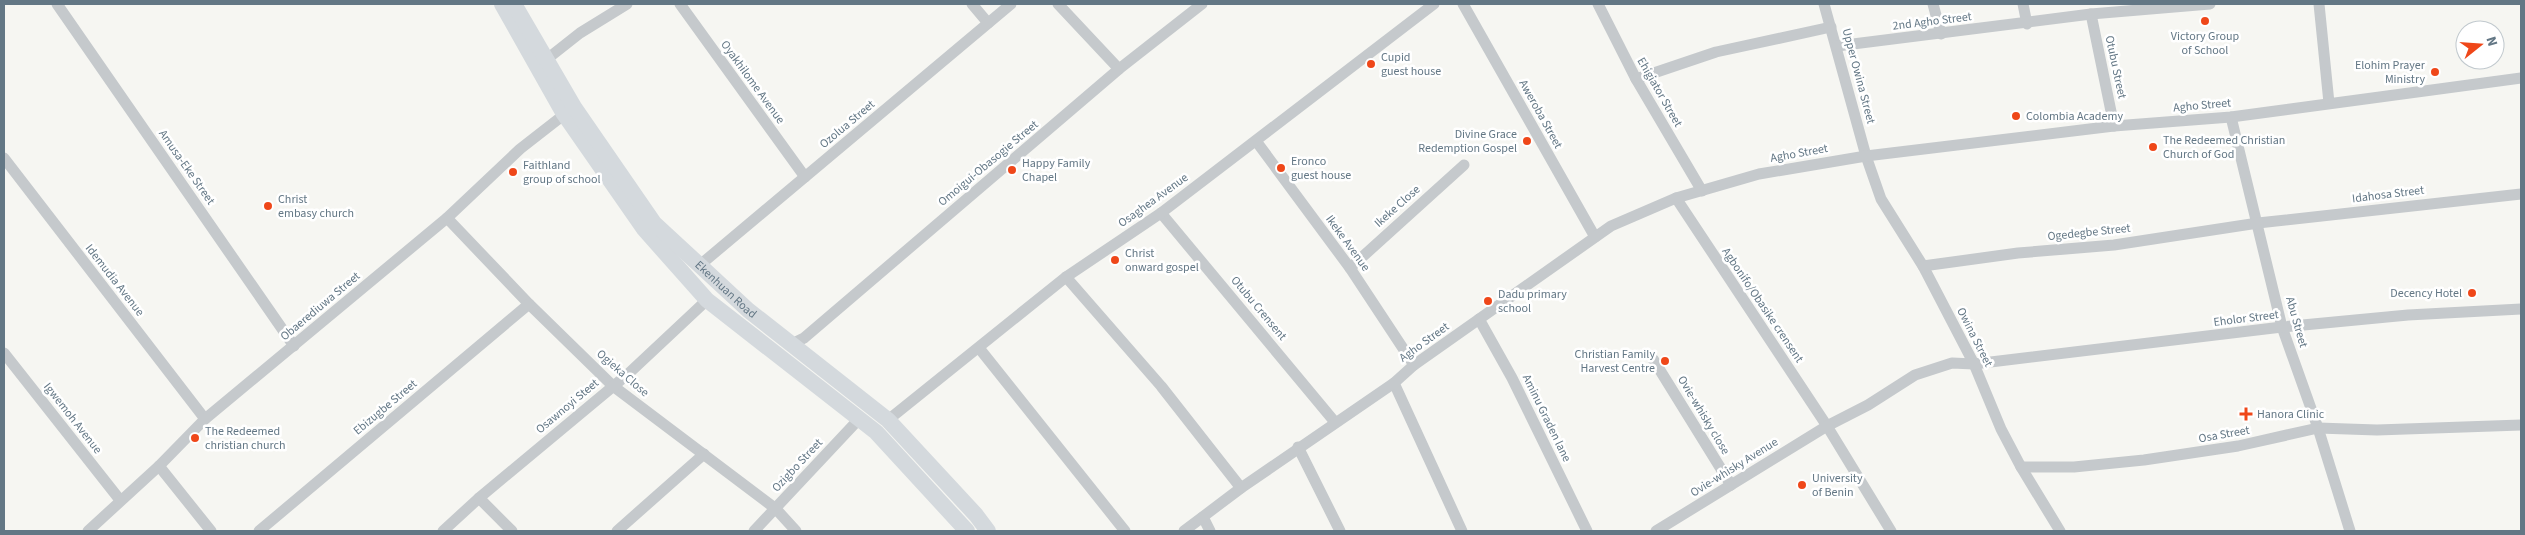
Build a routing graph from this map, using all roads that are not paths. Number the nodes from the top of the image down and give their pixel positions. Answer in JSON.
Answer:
{"nodes":[{"id":1,"x":57,"y":4,"type":"edge"},
{"id":2,"x":502,"y":4,"type":"edge"},
{"id":3,"x":514,"y":4,"type":"edge"},
{"id":4,"x":627,"y":4,"type":"edge"},
{"id":5,"x":680,"y":4,"type":"edge"},
{"id":6,"x":972,"y":4,"type":"edge"},
{"id":7,"x":1012,"y":4,"type":"edge"},
{"id":8,"x":1058,"y":4,"type":"edge"},
{"id":9,"x":1202,"y":4,"type":"edge"},
{"id":10,"x":1434,"y":4,"type":"edge"},
{"id":11,"x":1463,"y":4,"type":"edge"},
{"id":12,"x":1598,"y":4,"type":"edge"},
{"id":13,"x":1824,"y":4,"type":"edge"},
{"id":14,"x":1933,"y":4,"type":"edge"},
{"id":15,"x":2023,"y":4,"type":"edge"},
{"id":16,"x":2210,"y":4,"type":"edge"},
{"id":17,"x":2320,"y":4,"type":"edge"},
{"id":18,"x":2090,"y":14,"type":"junction"},
{"id":19,"x":988,"y":23,"type":"junction"},
{"id":20,"x":2027,"y":24,"type":"junction"},
{"id":21,"x":1831,"y":27,"type":"junction"},
{"id":22,"x":1940,"y":34,"type":"junction"},
{"id":23,"x":1837,"y":46,"type":"junction"},
{"id":24,"x":541,"y":64,"type":"junction"},
{"id":25,"x":1119,"y":69,"type":"junction"},
{"id":26,"x":2521,"y":78,"type":"edge"},
{"id":27,"x":1636,"y":79,"type":"junction"},
{"id":28,"x":2329,"y":103,"type":"junction"},
{"id":29,"x":569,"y":111,"type":"junction"},
{"id":30,"x":2232,"y":117,"type":"junction"},
{"id":31,"x":2114,"y":126,"type":"junction"},
{"id":32,"x":1256,"y":141,"type":"junction"},
{"id":33,"x":1866,"y":156,"type":"junction"},
{"id":34,"x":4,"y":158,"type":"edge"},
{"id":35,"x":1464,"y":165,"type":"dead end"},
{"id":36,"x":805,"y":177,"type":"junction"},
{"id":37,"x":1702,"y":191,"type":"junction"},
{"id":38,"x":2521,"y":194,"type":"edge"},
{"id":39,"x":1676,"y":198,"type":"junction"},
{"id":40,"x":1161,"y":213,"type":"junction"},
{"id":41,"x":447,"y":218,"type":"junction"},
{"id":42,"x":2258,"y":222,"type":"junction"},
{"id":43,"x":1595,"y":237,"type":"junction"},
{"id":44,"x":700,"y":265,"type":"junction"},
{"id":45,"x":1923,"y":266,"type":"junction"},
{"id":46,"x":1350,"y":268,"type":"junction"},
{"id":47,"x":1066,"y":277,"type":"junction"},
{"id":48,"x":707,"y":300,"type":"junction"},
{"id":49,"x":529,"y":304,"type":"junction"},
{"id":50,"x":2521,"y":309,"type":"edge"},
{"id":51,"x":1479,"y":319,"type":"junction"},
{"id":52,"x":2282,"y":327,"type":"junction"},
{"id":53,"x":792,"y":344,"type":"junction"},
{"id":54,"x":294,"y":346,"type":"junction"},
{"id":55,"x":978,"y":348,"type":"junction"},
{"id":56,"x":4,"y":352,"type":"edge"},
{"id":57,"x":1653,"y":359,"type":"dead end"},
{"id":58,"x":1974,"y":364,"type":"junction"},
{"id":59,"x":1414,"y":365,"type":"junction"},
{"id":60,"x":1394,"y":383,"type":"junction"},
{"id":61,"x":613,"y":386,"type":"junction"},
{"id":62,"x":205,"y":418,"type":"junction"},
{"id":63,"x":860,"y":418,"type":"junction"},
{"id":64,"x":888,"y":420,"type":"junction"},
{"id":65,"x":1334,"y":421,"type":"junction"},
{"id":66,"x":2521,"y":425,"type":"edge"},
{"id":67,"x":1827,"y":426,"type":"junction"},
{"id":68,"x":2318,"y":428,"type":"junction"},
{"id":69,"x":1298,"y":447,"type":"junction"},
{"id":70,"x":704,"y":454,"type":"junction"},
{"id":71,"x":160,"y":466,"type":"junction"},
{"id":72,"x":2021,"y":467,"type":"junction"},
{"id":73,"x":1731,"y":485,"type":"junction"},
{"id":74,"x":1241,"y":488,"type":"junction"},
{"id":75,"x":479,"y":498,"type":"junction"},
{"id":76,"x":120,"y":500,"type":"junction"},
{"id":77,"x":776,"y":509,"type":"junction"},
{"id":78,"x":1202,"y":517,"type":"junction"},
{"id":79,"x":88,"y":531,"type":"edge"},
{"id":80,"x":211,"y":531,"type":"edge"},
{"id":81,"x":259,"y":531,"type":"edge"},
{"id":82,"x":443,"y":531,"type":"edge"},
{"id":83,"x":512,"y":531,"type":"edge"},
{"id":84,"x":617,"y":531,"type":"edge"},
{"id":85,"x":754,"y":531,"type":"edge"},
{"id":86,"x":796,"y":531,"type":"edge"},
{"id":87,"x":967,"y":531,"type":"edge"},
{"id":88,"x":988,"y":531,"type":"edge"},
{"id":89,"x":1125,"y":531,"type":"edge"},
{"id":90,"x":1184,"y":531,"type":"edge"},
{"id":91,"x":1210,"y":531,"type":"edge"},
{"id":92,"x":1340,"y":531,"type":"edge"},
{"id":93,"x":1462,"y":531,"type":"edge"},
{"id":94,"x":1587,"y":531,"type":"edge"},
{"id":95,"x":1656,"y":531,"type":"edge"},
{"id":96,"x":1890,"y":531,"type":"edge"},
{"id":97,"x":2060,"y":531,"type":"edge"},
{"id":98,"x":2350,"y":531,"type":"edge"}],
"edges":[{"from":1,"to":54,"type":"street","name":"Amusa-Eke Street"},
{"from":2,"to":24,"type":"main road","name":"Ekenhuan Road"},
{"from":3,"to":24,"type":"main road","name":"Ekenhuan Road"},
{"from":4,"to":24,"type":"street"},
{"from":5,"to":36,"type":"street","name":"Oyakhilome Avenue"},
{"from":6,"to":19,"type":"street"},
{"from":7,"to":19,"type":"street","name":"Ozolua Street"},
{"from":8,"to":25,"type":"street"},
{"from":9,"to":25,"type":"street","name":"Omoigui-Obasogie Street"},
{"from":10,"to":32,"type":"street","name":"Osaghea Avenue"},
{"from":11,"to":43,"type":"street","name":"Aweroba Street"},
{"from":12,"to":27,"type":"street","name":"Ehigiator Street"},
{"from":13,"to":21,"type":"street","name":"Upper Owina Street"},
{"from":14,"to":22,"type":"street"},
{"from":15,"to":20,"type":"street"},
{"from":16,"to":18,"type":"street","name":"2nd Agho Street"},
{"from":17,"to":28,"type":"street"},
{"from":18,"to":20,"type":"street","name":"2nd Agho Street"},
{"from":18,"to":31,"type":"street","name":"Otubu Street"},
{"from":19,"to":36,"type":"street","name":"Ozolua Street"},
{"from":20,"to":22,"type":"street","name":"2nd Agho Street"},
{"from":21,"to":23,"type":"street","name":"Upper Owina Street"},
{"from":21,"to":27,"type":"street"},
{"from":22,"to":23,"type":"street","name":"2nd Agho Street"},
{"from":23,"to":33,"type":"street","name":"Upper Owina Street"},
{"from":24,"to":29,"type":"main road","name":"Ekenhuan Road"},
{"from":25,"to":53,"type":"street","name":"Omoigui-Obasogie Street"},
{"from":26,"to":28,"type":"street","name":"Agho Street"},
{"from":27,"to":37,"type":"street","name":"Ehigiator Street"},
{"from":28,"to":30,"type":"street","name":"Agho Street"},
{"from":29,"to":41,"type":"street","name":"Obaerediuwa Street"},
{"from":29,"to":44,"type":"main road","name":"Ekenhuan Road"},
{"from":29,"to":48,"type":"main road","name":"Ekenhuan Road"},
{"from":30,"to":31,"type":"street","name":"Agho Street"},
{"from":30,"to":42,"type":"street","name":"Abu Street"},
{"from":31,"to":33,"type":"street","name":"Agho Street"},
{"from":32,"to":40,"type":"street","name":"Osaghea Avenue"},
{"from":32,"to":46,"type":"street","name":"Ikeke Avenue"},
{"from":33,"to":37,"type":"street","name":"Agho Street"},
{"from":33,"to":45,"type":"street","name":"Owina Street"},
{"from":34,"to":62,"type":"street","name":"Idemudia Avenue"},
{"from":35,"to":46,"type":"street","name":"Ikeke Close"},
{"from":36,"to":44,"type":"street","name":"Ozolua Street"},
{"from":37,"to":39,"type":"street","name":"Agho Street"},
{"from":38,"to":42,"type":"street","name":"Idahosa Street"},
{"from":39,"to":43,"type":"street","name":"Agho Street"},
{"from":39,"to":67,"type":"street","name":"Agbonifo/Obasike crensent"},
{"from":40,"to":47,"type":"street","name":"Osaghea Avenue"},
{"from":40,"to":65,"type":"street","name":"Otubu Crensent"},
{"from":41,"to":49,"type":"street","name":"Ogieka Close"},
{"from":41,"to":54,"type":"street","name":"Obaerediuwa Street"},
{"from":42,"to":45,"type":"street","name":"Ogedegbe Street"},
{"from":42,"to":52,"type":"street","name":"Abu Street"},
{"from":43,"to":51,"type":"street","name":"Agho Street"},
{"from":44,"to":53,"type":"main road","name":"Ekenhuan Road"},
{"from":45,"to":58,"type":"street","name":"Owina Street"},
{"from":46,"to":59,"type":"street","name":"Ikeke Avenue"},
{"from":47,"to":55,"type":"street","name":"Osaghea Avenue"},
{"from":47,"to":74,"type":"street"},
{"from":48,"to":61,"type":"street","name":"Osawnoyi Steet"},
{"from":48,"to":63,"type":"main road","name":"Ekenhuan Road"},
{"from":49,"to":61,"type":"street","name":"Ogieka Close"},
{"from":49,"to":81,"type":"street","name":"Ebizugbe Street"},
{"from":50,"to":52,"type":"street","name":"Eholor Street"},
{"from":51,"to":59,"type":"street","name":"Agho Street"},
{"from":51,"to":94,"type":"street","name":"Aminu Graden lane"},
{"from":52,"to":58,"type":"street","name":"Eholor Street"},
{"from":52,"to":68,"type":"street","name":"Abu Street"},
{"from":53,"to":64,"type":"main road","name":"Ekenhuan Road"},
{"from":54,"to":62,"type":"street","name":"Obaerediuwa Street"},
{"from":55,"to":64,"type":"street","name":"Osaghea Avenue"},
{"from":55,"to":89,"type":"street"},
{"from":56,"to":76,"type":"street","name":"Igwemoh Avenue"},
{"from":57,"to":73,"type":"street","name":"Ovie-whisky close"},
{"from":58,"to":67,"type":"street","name":"Eholor Street"},
{"from":58,"to":72,"type":"street","name":"Owina Street"},
{"from":59,"to":60,"type":"street","name":"Agho Street"},
{"from":60,"to":65,"type":"street","name":"Agho Street"},
{"from":60,"to":93,"type":"street"},
{"from":61,"to":70,"type":"street","name":"Ogieka Close"},
{"from":61,"to":75,"type":"street","name":"Osawnoyi Steet"},
{"from":62,"to":71,"type":"street","name":"Obaerediuwa Street"},
{"from":63,"to":77,"type":"street","name":"Ozigbo Street"},
{"from":63,"to":87,"type":"main road","name":"Ekenhuan Road"},
{"from":64,"to":88,"type":"main road","name":"Ekenhuan Road"},
{"from":65,"to":69,"type":"street","name":"Agho Street"},
{"from":66,"to":68,"type":"street","name":"Osa Street"},
{"from":67,"to":73,"type":"street","name":"Ovie-whisky Avenue"},
{"from":67,"to":96,"type":"street","name":"Agbonifo/Obasike crensent"},
{"from":68,"to":72,"type":"street","name":"Osa Street"},
{"from":68,"to":98,"type":"street","name":"Abu Street"},
{"from":69,"to":74,"type":"street","name":"Agho Street"},
{"from":69,"to":92,"type":"street"},
{"from":70,"to":77,"type":"street","name":"Ogieka Close"},
{"from":70,"to":84,"type":"street"},
{"from":71,"to":76,"type":"street","name":"Obaerediuwa Street"},
{"from":71,"to":80,"type":"street"},
{"from":72,"to":97,"type":"street","name":"Owina Street"},
{"from":73,"to":95,"type":"street","name":"Ovie-whisky Avenue"},
{"from":74,"to":78,"type":"street","name":"Agho Street"},
{"from":75,"to":82,"type":"street","name":"Osawnoyi Steet"},
{"from":75,"to":83,"type":"street"},
{"from":76,"to":79,"type":"street","name":"Obaerediuwa Street"},
{"from":77,"to":85,"type":"street","name":"Ozigbo Street"},
{"from":77,"to":86,"type":"street","name":"Ogieka Close"},
{"from":78,"to":90,"type":"street","name":"Agho Street"},
{"from":78,"to":91,"type":"street"}]}
